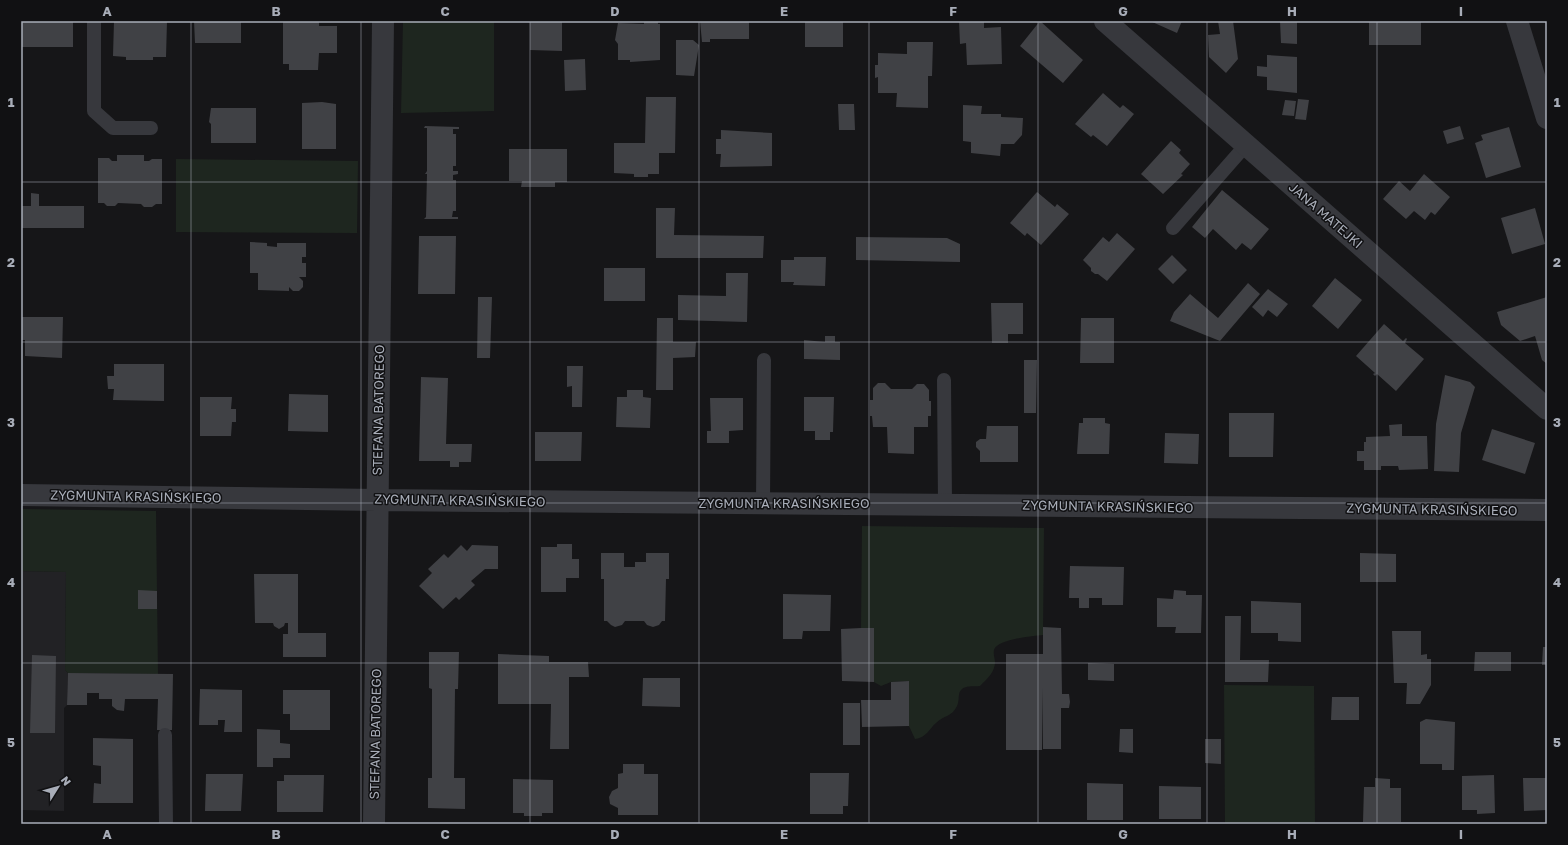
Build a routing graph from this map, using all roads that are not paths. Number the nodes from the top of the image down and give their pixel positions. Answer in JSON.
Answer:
{"nodes":[{"id":1,"x":94,"y":21,"type":"edge"},
{"id":2,"x":382,"y":21,"type":"edge"},
{"id":3,"x":1105,"y":21,"type":"edge"},
{"id":4,"x":1517,"y":21,"type":"edge"},
{"id":5,"x":1547,"y":118,"type":"edge"},
{"id":6,"x":151,"y":128,"type":"dead end"},
{"id":7,"x":1246,"y":145,"type":"junction"},
{"id":8,"x":1174,"y":228,"type":"dead end"},
{"id":9,"x":764,"y":360,"type":"dead end"},
{"id":10,"x":944,"y":380,"type":"dead end"},
{"id":11,"x":1547,"y":409,"type":"edge"},
{"id":12,"x":21,"y":494,"type":"edge"},
{"id":13,"x":377,"y":500,"type":"junction"},
{"id":14,"x":763,"y":504,"type":"junction"},
{"id":15,"x":945,"y":504,"type":"junction"},
{"id":16,"x":1547,"y":510,"type":"edge"},
{"id":17,"x":165,"y":735,"type":"dead end"},
{"id":18,"x":166,"y":824,"type":"edge"},
{"id":19,"x":374,"y":824,"type":"edge"}],
"edges":[{"from":1,"to":6,"type":"lane"},
{"from":2,"to":13,"type":"street","name":"STEFANA BATOREGO"},
{"from":3,"to":7,"type":"street","name":"JANA MATEJKI"},
{"from":4,"to":5,"type":"street"},
{"from":7,"to":8,"type":"lane"},
{"from":7,"to":11,"type":"street","name":"JANA MATEJKI"},
{"from":9,"to":14,"type":"lane"},
{"from":10,"to":15,"type":"lane"},
{"from":12,"to":13,"type":"street","name":"ZYGMUNTA KRASIŃSKIEGO"},
{"from":13,"to":14,"type":"street","name":"ZYGMUNTA KRASIŃSKIEGO"},
{"from":13,"to":19,"type":"street","name":"STEFANA BATOREGO"},
{"from":14,"to":15,"type":"street","name":"ZYGMUNTA KRASIŃSKIEGO"},
{"from":15,"to":16,"type":"street","name":"ZYGMUNTA KRASIŃSKIEGO"},
{"from":17,"to":18,"type":"lane"}]}
